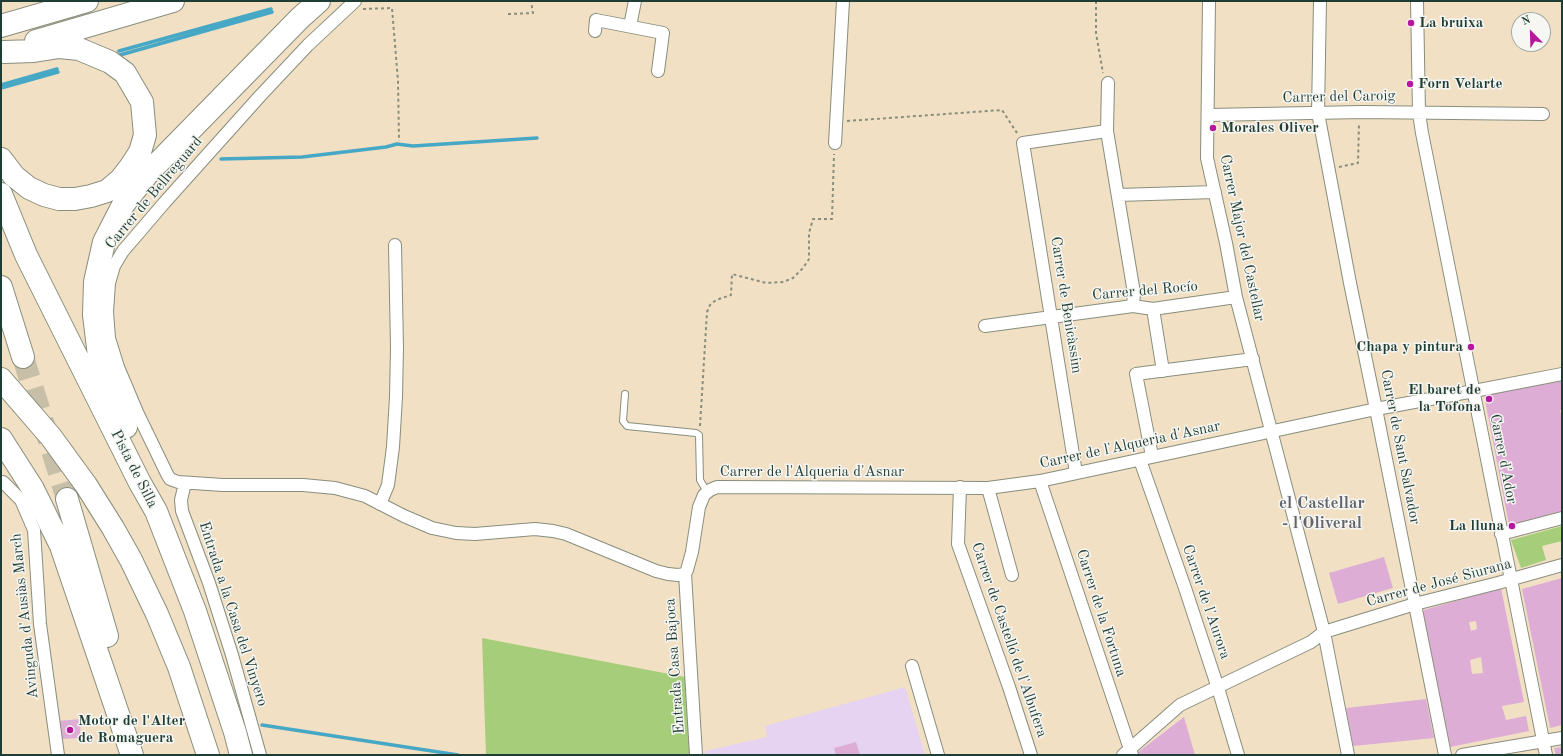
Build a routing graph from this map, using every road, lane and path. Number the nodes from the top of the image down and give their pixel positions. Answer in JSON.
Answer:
{"nodes":[{"id":1,"x":87,"y":1,"type":"edge"},
{"id":2,"x":173,"y":1,"type":"edge"},
{"id":3,"x":319,"y":1,"type":"edge"},
{"id":4,"x":355,"y":1,"type":"edge"},
{"id":5,"x":531,"y":1,"type":"edge"},
{"id":6,"x":635,"y":1,"type":"edge"},
{"id":7,"x":843,"y":1,"type":"edge"},
{"id":8,"x":1096,"y":1,"type":"edge"},
{"id":9,"x":1209,"y":1,"type":"edge"},
{"id":10,"x":1320,"y":1,"type":"edge"},
{"id":11,"x":1417,"y":1,"type":"edge"},
{"id":12,"x":345,"y":10,"type":"junction"},
{"id":13,"x":508,"y":14,"type":"dead end"},
{"id":14,"x":1,"y":26,"type":"edge"},
{"id":15,"x":630,"y":26,"type":"junction"},
{"id":16,"x":595,"y":31,"type":"dead end"},
{"id":17,"x":2,"y":53,"type":"edge"},
{"id":18,"x":658,"y":72,"type":"dead end"},
{"id":19,"x":1108,"y":83,"type":"joint"},
{"id":20,"x":1419,"y":112,"type":"junction"},
{"id":21,"x":1318,"y":113,"type":"junction"},
{"id":22,"x":1543,"y":114,"type":"dead end"},
{"id":23,"x":1208,"y":115,"type":"junction"},
{"id":24,"x":836,"y":122,"type":"junction"},
{"id":25,"x":1359,"y":122,"type":"dead end"},
{"id":26,"x":1107,"y":132,"type":"junction"},
{"id":27,"x":399,"y":141,"type":"dead end"},
{"id":28,"x":835,"y":143,"type":"joint"},
{"id":29,"x":1023,"y":143,"type":"junction"},
{"id":30,"x":1,"y":159,"type":"edge"},
{"id":31,"x":1336,"y":167,"type":"dead end"},
{"id":32,"x":1215,"y":192,"type":"junction"},
{"id":33,"x":1,"y":194,"type":"edge"},
{"id":34,"x":1118,"y":195,"type":"junction"},
{"id":35,"x":395,"y":245,"type":"dead end"},
{"id":36,"x":1,"y":287,"type":"edge"},
{"id":37,"x":1236,"y":297,"type":"junction"},
{"id":38,"x":1133,"y":306,"type":"junction"},
{"id":39,"x":1153,"y":309,"type":"junction"},
{"id":40,"x":1052,"y":318,"type":"junction"},
{"id":41,"x":986,"y":326,"type":"dead end"},
{"id":42,"x":23,"y":357,"type":"tunnel mouth"},
{"id":43,"x":1254,"y":359,"type":"junction"},
{"id":44,"x":1163,"y":371,"type":"junction"},
{"id":45,"x":1562,"y":374,"type":"edge"},
{"id":46,"x":1,"y":379,"type":"edge"},
{"id":47,"x":1474,"y":391,"type":"junction"},
{"id":48,"x":625,"y":394,"type":"dead end"},
{"id":49,"x":1376,"y":408,"type":"junction"},
{"id":50,"x":1270,"y":431,"type":"junction"},
{"id":51,"x":699,"y":435,"type":"junction"},
{"id":52,"x":1,"y":439,"type":"edge"},
{"id":53,"x":1152,"y":456,"type":"junction"},
{"id":54,"x":1140,"y":460,"type":"junction"},
{"id":55,"x":1076,"y":473,"type":"junction"},
{"id":56,"x":1040,"y":481,"type":"junction"},
{"id":57,"x":2,"y":482,"type":"edge"},
{"id":58,"x":185,"y":483,"type":"junction"},
{"id":59,"x":960,"y":487,"type":"junction"},
{"id":60,"x":988,"y":488,"type":"junction"},
{"id":61,"x":707,"y":492,"type":"junction"},
{"id":62,"x":67,"y":499,"type":"tunnel mouth"},
{"id":63,"x":380,"y":504,"type":"junction"},
{"id":64,"x":156,"y":511,"type":"junction"},
{"id":65,"x":1562,"y":518,"type":"edge"},
{"id":66,"x":1501,"y":534,"type":"junction"},
{"id":67,"x":1562,"y":565,"type":"edge"},
{"id":68,"x":685,"y":574,"type":"junction"},
{"id":69,"x":1012,"y":575,"type":"dead end"},
{"id":70,"x":1511,"y":580,"type":"junction"},
{"id":71,"x":1415,"y":604,"type":"junction"},
{"id":72,"x":1324,"y":632,"type":"junction"},
{"id":73,"x":912,"y":666,"type":"dead end"},
{"id":74,"x":1218,"y":688,"type":"junction"},
{"id":75,"x":1562,"y":738,"type":"edge"},
{"id":76,"x":1543,"y":741,"type":"junction"},
{"id":77,"x":1128,"y":753,"type":"edge"},
{"id":78,"x":58,"y":755,"type":"edge"},
{"id":79,"x":132,"y":755,"type":"edge"},
{"id":80,"x":141,"y":755,"type":"edge"},
{"id":81,"x":208,"y":755,"type":"edge"},
{"id":82,"x":241,"y":755,"type":"edge"},
{"id":83,"x":260,"y":755,"type":"edge"},
{"id":84,"x":696,"y":755,"type":"edge"},
{"id":85,"x":938,"y":755,"type":"edge"},
{"id":86,"x":1031,"y":755,"type":"edge"},
{"id":87,"x":1238,"y":755,"type":"edge"},
{"id":88,"x":1348,"y":755,"type":"edge"},
{"id":89,"x":1445,"y":755,"type":"edge"},
{"id":90,"x":1462,"y":755,"type":"edge"},
{"id":91,"x":1546,"y":755,"type":"edge"}],
"edges":[{"from":1,"to":14,"type":"highway"},
{"from":2,"to":17,"type":"highway"},
{"from":3,"to":64,"type":"highway"},
{"from":4,"to":12,"type":"street","name":"Carrer de Bellreguard"},
{"from":5,"to":13,"type":"path"},
{"from":6,"to":15,"type":"street"},
{"from":7,"to":24,"type":"street"},
{"from":8,"to":19,"type":"path"},
{"from":9,"to":23,"type":"street","name":"Carrer Major del Castellar"},
{"from":10,"to":21,"type":"street","name":"Carrer de Sant Salvador"},
{"from":11,"to":20,"type":"street","name":"Carrer d'Ador"},
{"from":12,"to":27,"type":"path"},
{"from":12,"to":58,"type":"street","name":"Carrer de Bellreguard"},
{"from":15,"to":16,"type":"street"},
{"from":15,"to":18,"type":"street"},
{"from":17,"to":30,"type":"highway"},
{"from":19,"to":26,"type":"street"},
{"from":20,"to":21,"type":"street","name":"Carrer del Caroig"},
{"from":20,"to":22,"type":"street","name":"Carrer del Caroig"},
{"from":20,"to":47,"type":"street","name":"Carrer d'Ador"},
{"from":21,"to":23,"type":"street","name":"Carrer del Caroig"},
{"from":21,"to":49,"type":"street","name":"Carrer de Sant Salvador"},
{"from":23,"to":32,"type":"street","name":"Carrer Major del Castellar"},
{"from":24,"to":28,"type":"street"},
{"from":24,"to":29,"type":"path"},
{"from":25,"to":31,"type":"path"},
{"from":26,"to":29,"type":"street"},
{"from":26,"to":34,"type":"street"},
{"from":28,"to":51,"type":"path"},
{"from":29,"to":40,"type":"street","name":"Carrer de Benicàssim"},
{"from":32,"to":34,"type":"street"},
{"from":32,"to":37,"type":"street","name":"Carrer Major del Castellar"},
{"from":33,"to":64,"type":"highway","name":"Pista de Silla"},
{"from":34,"to":38,"type":"street"},
{"from":35,"to":63,"type":"street"},
{"from":36,"to":42,"type":"highway"},
{"from":37,"to":39,"type":"street","name":"Carrer del Rocío"},
{"from":37,"to":43,"type":"street","name":"Carrer Major del Castellar"},
{"from":38,"to":39,"type":"street","name":"Carrer del Rocío"},
{"from":38,"to":40,"type":"street","name":"Carrer del Rocío"},
{"from":39,"to":44,"type":"street"},
{"from":40,"to":41,"type":"street","name":"Carrer del Rocío"},
{"from":40,"to":55,"type":"street","name":"Carrer de Benicàssim"},
{"from":43,"to":44,"type":"street"},
{"from":43,"to":50,"type":"street","name":"Carrer Major del Castellar"},
{"from":44,"to":53,"type":"street"},
{"from":45,"to":47,"type":"street","name":"Carrer de l'Alqueria d'Asnar"},
{"from":46,"to":81,"type":"highway"},
{"from":47,"to":49,"type":"street","name":"Carrer de l'Alqueria d'Asnar"},
{"from":47,"to":66,"type":"street","name":"Carrer d'Ador"},
{"from":48,"to":51,"type":"lane"},
{"from":49,"to":50,"type":"street","name":"Carrer de l'Alqueria d'Asnar"},
{"from":49,"to":71,"type":"street","name":"Carrer de Sant Salvador"},
{"from":50,"to":53,"type":"street","name":"Carrer de l'Alqueria d'Asnar"},
{"from":50,"to":72,"type":"street","name":"Carrer Major del Castellar"},
{"from":51,"to":61,"type":"lane"},
{"from":52,"to":79,"type":"highway"},
{"from":53,"to":54,"type":"street","name":"Carrer de l'Alqueria d'Asnar"},
{"from":54,"to":55,"type":"street","name":"Carrer de l'Alqueria d'Asnar"},
{"from":54,"to":74,"type":"street","name":"Carrer de l'Aurora"},
{"from":55,"to":56,"type":"street","name":"Carrer de l'Alqueria d'Asnar"},
{"from":56,"to":60,"type":"street","name":"Carrer de l'Alqueria d'Asnar"},
{"from":56,"to":77,"type":"street","name":"Carrer de la Fortuna"},
{"from":57,"to":78,"type":"street","name":"Avinguda d'Ausiàs March"},
{"from":58,"to":63,"type":"street"},
{"from":58,"to":83,"type":"street","name":"Entrada a la Casa del Vinyero"},
{"from":59,"to":60,"type":"street","name":"Carrer de l'Alqueria d'Asnar"},
{"from":59,"to":61,"type":"street","name":"Carrer de l'Alqueria d'Asnar"},
{"from":59,"to":86,"type":"street","name":"Carrer de Castelló de l'Albufera"},
{"from":60,"to":69,"type":"street"},
{"from":61,"to":68,"type":"street","name":"Carrer de l'Alqueria d'Asnar"},
{"from":62,"to":80,"type":"highway"},
{"from":63,"to":68,"type":"street"},
{"from":64,"to":82,"type":"highway","name":"Pista de Silla"},
{"from":65,"to":66,"type":"street"},
{"from":66,"to":70,"type":"street","name":"Carrer d'Ador"},
{"from":67,"to":70,"type":"street","name":"Carrer de José Siurana"},
{"from":68,"to":84,"type":"street","name":"Entrada Casa Bajoca"},
{"from":70,"to":71,"type":"street","name":"Carrer de José Siurana"},
{"from":70,"to":76,"type":"street","name":"Carrer d'Ador"},
{"from":71,"to":72,"type":"street","name":"Carrer de José Siurana"},
{"from":71,"to":89,"type":"street","name":"Carrer de Sant Salvador"},
{"from":72,"to":74,"type":"street","name":"Carrer de José Siurana"},
{"from":72,"to":88,"type":"street","name":"Carrer Major del Castellar"},
{"from":73,"to":85,"type":"street"},
{"from":74,"to":77,"type":"street","name":"Carrer de José Siurana"},
{"from":74,"to":87,"type":"street","name":"Carrer de l'Aurora"},
{"from":75,"to":76,"type":"street"},
{"from":76,"to":90,"type":"street"},
{"from":76,"to":91,"type":"street","name":"Carrer d'Ador"}]}
